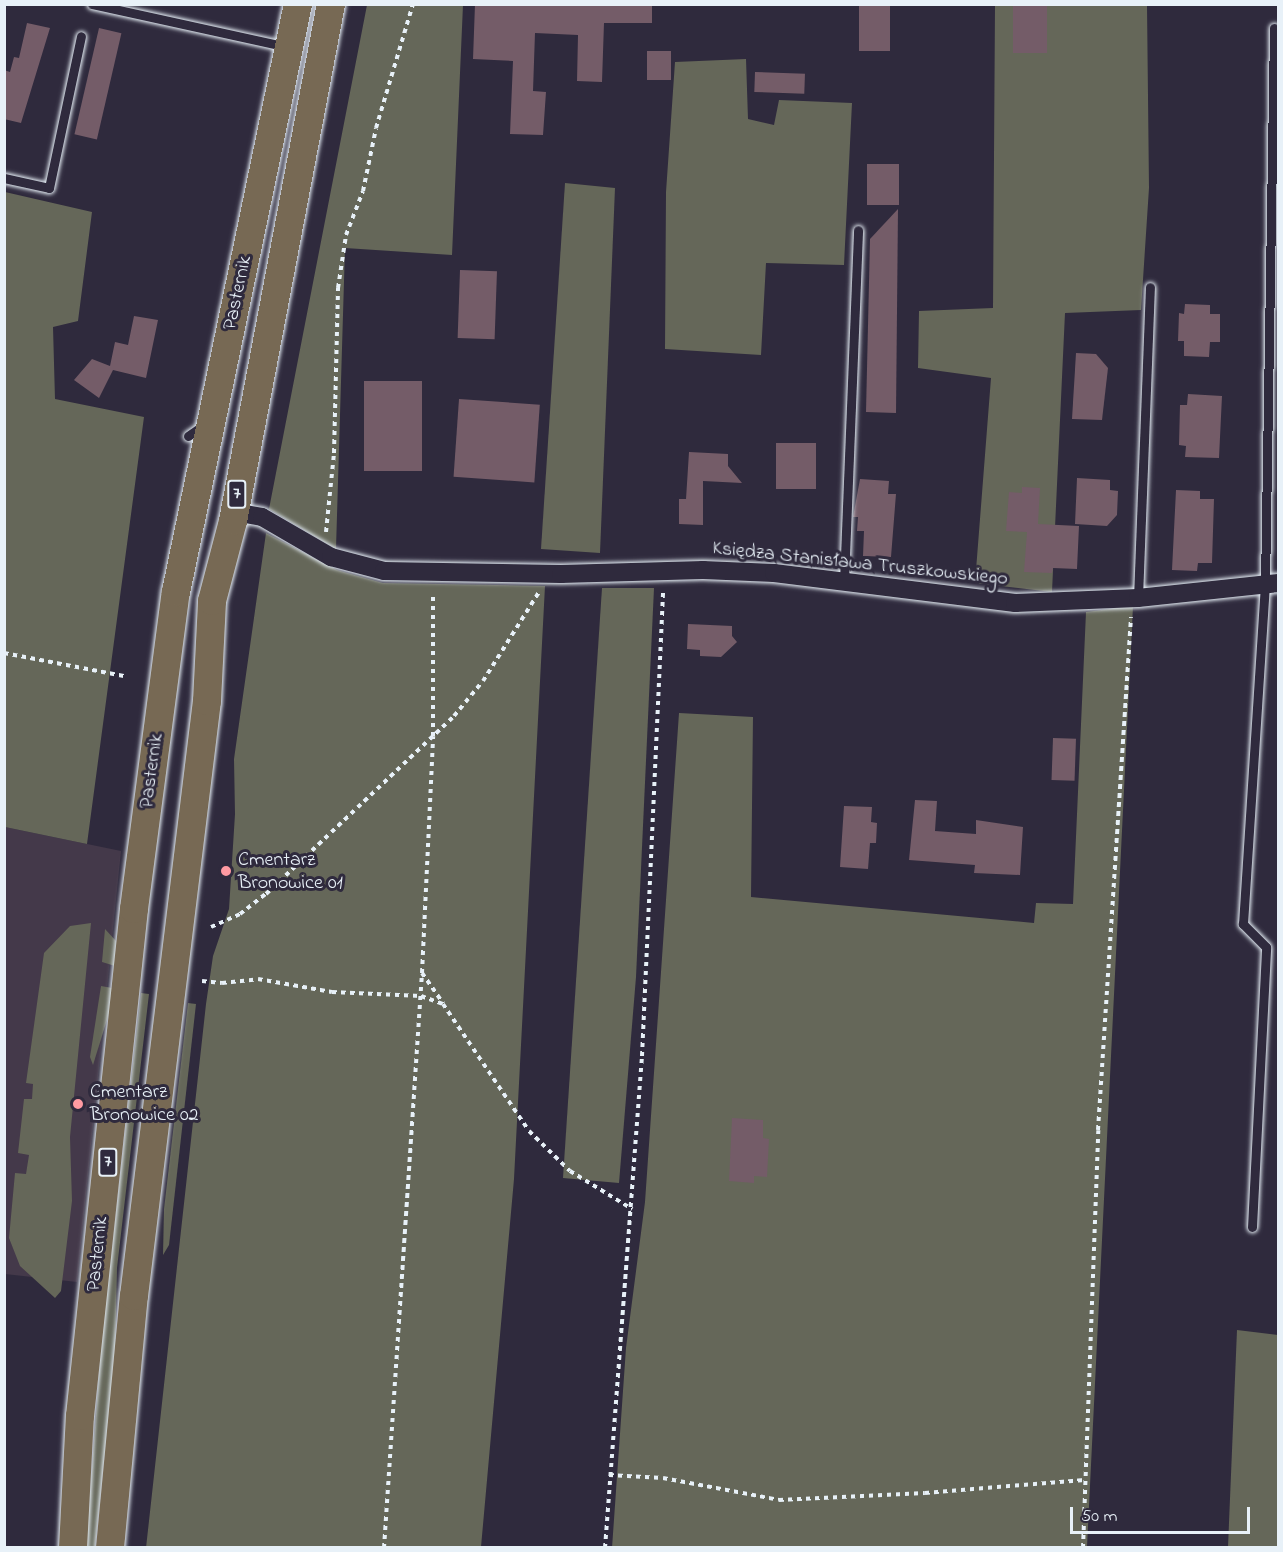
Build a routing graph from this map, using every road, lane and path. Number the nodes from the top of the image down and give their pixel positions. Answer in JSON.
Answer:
{"nodes":[{"id":1,"x":92,"y":4,"type":"edge"},
{"id":2,"x":298,"y":4,"type":"edge"},
{"id":3,"x":331,"y":4,"type":"edge"},
{"id":4,"x":413,"y":4,"type":"edge"},
{"id":5,"x":1274,"y":28,"type":"dead end"},
{"id":6,"x":81,"y":36,"type":"dead end"},
{"id":7,"x":289,"y":47,"type":"junction"},
{"id":8,"x":4,"y":178,"type":"edge"},
{"id":9,"x":858,"y":230,"type":"dead end"},
{"id":10,"x":1150,"y":287,"type":"dead end"},
{"id":11,"x":211,"y":420,"type":"junction"},
{"id":12,"x":188,"y":436,"type":"dead end"},
{"id":13,"x":234,"y":512,"type":"junction"},
{"id":14,"x":324,"y":553,"type":"junction"},
{"id":15,"x":664,"y":571,"type":"junction"},
{"id":16,"x":433,"y":573,"type":"junction"},
{"id":17,"x":548,"y":573,"type":"junction"},
{"id":18,"x":844,"y":581,"type":"junction"},
{"id":19,"x":1271,"y":584,"type":"edge"},
{"id":20,"x":1135,"y":599,"type":"junction"},
{"id":21,"x":4,"y":653,"type":"edge"},
{"id":22,"x":124,"y":676,"type":"dead end"},
{"id":23,"x":433,"y":736,"type":"junction"},
{"id":24,"x":211,"y":927,"type":"dead end"},
{"id":25,"x":422,"y":973,"type":"junction"},
{"id":26,"x":202,"y":981,"type":"dead end"},
{"id":27,"x":421,"y":996,"type":"junction"},
{"id":28,"x":443,"y":1004,"type":"junction"},
{"id":29,"x":632,"y":1209,"type":"junction"},
{"id":30,"x":1252,"y":1227,"type":"dead end"},
{"id":31,"x":609,"y":1475,"type":"junction"},
{"id":32,"x":1084,"y":1480,"type":"junction"},
{"id":33,"x":73,"y":1548,"type":"edge"},
{"id":34,"x":110,"y":1548,"type":"edge"},
{"id":35,"x":384,"y":1548,"type":"edge"},
{"id":36,"x":605,"y":1548,"type":"edge"},
{"id":37,"x":1083,"y":1548,"type":"edge"}],
"edges":[{"from":1,"to":7,"type":"lane"},
{"from":2,"to":7,"type":"main road","name":"Pasternik","number":"7"},
{"from":3,"to":13,"type":"main road","name":"Pasternik","number":"7"},
{"from":4,"to":14,"type":"path"},
{"from":5,"to":19,"type":"lane"},
{"from":6,"to":8,"type":"lane"},
{"from":7,"to":11,"type":"main road","name":"Pasternik","number":"7"},
{"from":9,"to":18,"type":"lane"},
{"from":10,"to":20,"type":"lane"},
{"from":11,"to":12,"type":"lane"},
{"from":11,"to":33,"type":"main road","name":"Pasternik","number":"7"},
{"from":13,"to":14,"type":"street","name":"Księdza Stanisława Truszkowskiego"},
{"from":13,"to":34,"type":"main road","name":"Pasternik","number":"7"},
{"from":14,"to":16,"type":"street","name":"Księdza Stanisława Truszkowskiego"},
{"from":15,"to":17,"type":"street","name":"Księdza Stanisława Truszkowskiego"},
{"from":15,"to":18,"type":"street","name":"Księdza Stanisława Truszkowskiego"},
{"from":15,"to":29,"type":"path"},
{"from":16,"to":17,"type":"street","name":"Księdza Stanisława Truszkowskiego"},
{"from":16,"to":23,"type":"path"},
{"from":17,"to":23,"type":"path"},
{"from":18,"to":20,"type":"street","name":"Księdza Stanisława Truszkowskiego"},
{"from":19,"to":20,"type":"street","name":"Księdza Stanisława Truszkowskiego"},
{"from":19,"to":30,"type":"lane"},
{"from":20,"to":32,"type":"path"},
{"from":21,"to":22,"type":"path"},
{"from":23,"to":24,"type":"path"},
{"from":23,"to":25,"type":"path"},
{"from":25,"to":27,"type":"path"},
{"from":25,"to":28,"type":"path"},
{"from":26,"to":27,"type":"path"},
{"from":27,"to":28,"type":"path"},
{"from":27,"to":35,"type":"path"},
{"from":28,"to":29,"type":"path"},
{"from":29,"to":31,"type":"path"},
{"from":31,"to":32,"type":"path"},
{"from":31,"to":36,"type":"path"},
{"from":32,"to":37,"type":"path"}]}
